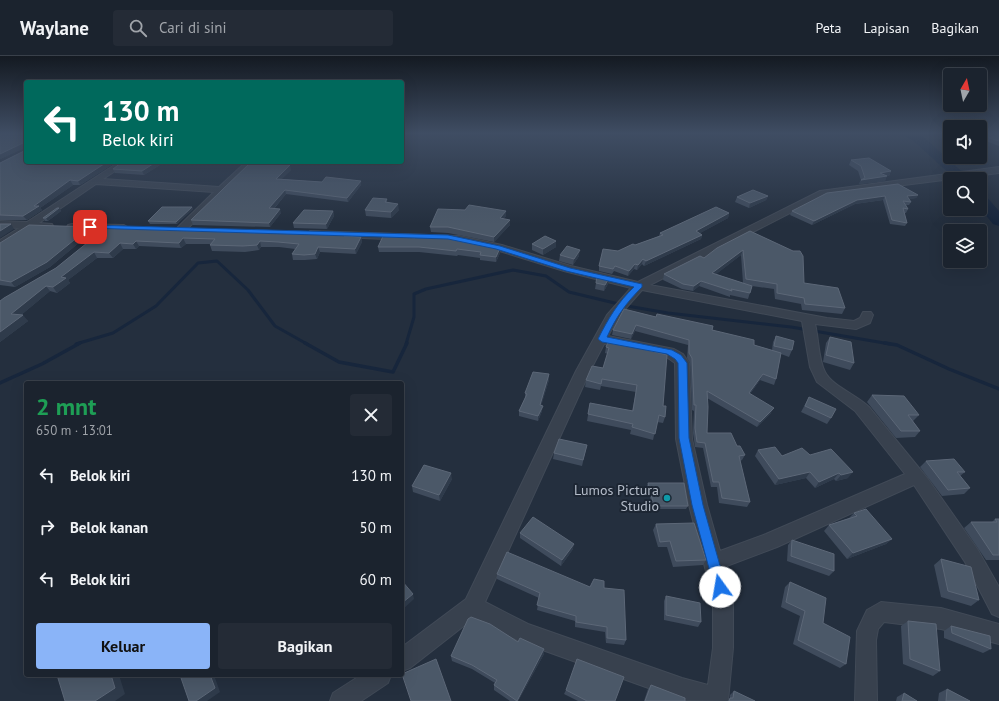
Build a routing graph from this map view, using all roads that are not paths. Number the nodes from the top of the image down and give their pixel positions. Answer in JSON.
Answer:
{"nodes":[{"id":1,"x":122,"y":164,"type":"edge"},
{"id":2,"x":249,"y":164,"type":"edge"},
{"id":3,"x":999,"y":170,"type":"edge"},
{"id":4,"x":94,"y":181,"type":"junction"},
{"id":5,"x":220,"y":190,"type":"junction"},
{"id":6,"x":0,"y":224,"type":"edge"},
{"id":7,"x":28,"y":225,"type":"junction"},
{"id":8,"x":106,"y":228,"type":"junction"},
{"id":9,"x":136,"y":229,"type":"edge"},
{"id":10,"x":196,"y":230,"type":"edge"},
{"id":11,"x":307,"y":232,"type":"edge"},
{"id":12,"x":95,"y":237,"type":"edge"},
{"id":13,"x":0,"y":245,"type":"edge"},
{"id":14,"x":639,"y":286,"type":"junction"},
{"id":15,"x":867,"y":315,"type":"dead end"},
{"id":16,"x":808,"y":322,"type":"junction"},
{"id":17,"x":602,"y":339,"type":"junction"},
{"id":18,"x":916,"y":477,"type":"junction"},
{"id":19,"x":714,"y":562,"type":"junction"},
{"id":20,"x":473,"y":606,"type":"junction"},
{"id":21,"x":999,"y":607,"type":"edge"},
{"id":22,"x":999,"y":634,"type":"edge"},
{"id":23,"x":404,"y":658,"type":"edge"},
{"id":24,"x":377,"y":677,"type":"edge"},
{"id":25,"x":718,"y":699,"type":"edge"},
{"id":26,"x":341,"y":701,"type":"edge"},
{"id":27,"x":866,"y":701,"type":"edge"}],
"edges":[{"from":1,"to":4,"type":"street"},
{"from":2,"to":5,"type":"street"},
{"from":3,"to":14,"type":"street"},
{"from":4,"to":5,"type":"street"},
{"from":4,"to":7,"type":"street"},
{"from":5,"to":10,"type":"street"},
{"from":6,"to":7,"type":"street"},
{"from":7,"to":8,"type":"street"},
{"from":7,"to":13,"type":"street"},
{"from":8,"to":9,"type":"street"},
{"from":8,"to":12,"type":"street"},
{"from":11,"to":14,"type":"street"},
{"from":14,"to":16,"type":"street"},
{"from":14,"to":17,"type":"street"},
{"from":15,"to":16,"type":"street"},
{"from":16,"to":18,"type":"street"},
{"from":17,"to":19,"type":"street"},
{"from":17,"to":20,"type":"street"},
{"from":18,"to":19,"type":"street"},
{"from":18,"to":21,"type":"street"},
{"from":19,"to":25,"type":"street"},
{"from":20,"to":23,"type":"street"},
{"from":20,"to":25,"type":"street"},
{"from":22,"to":27,"type":"street"},
{"from":24,"to":26,"type":"street"}]}
